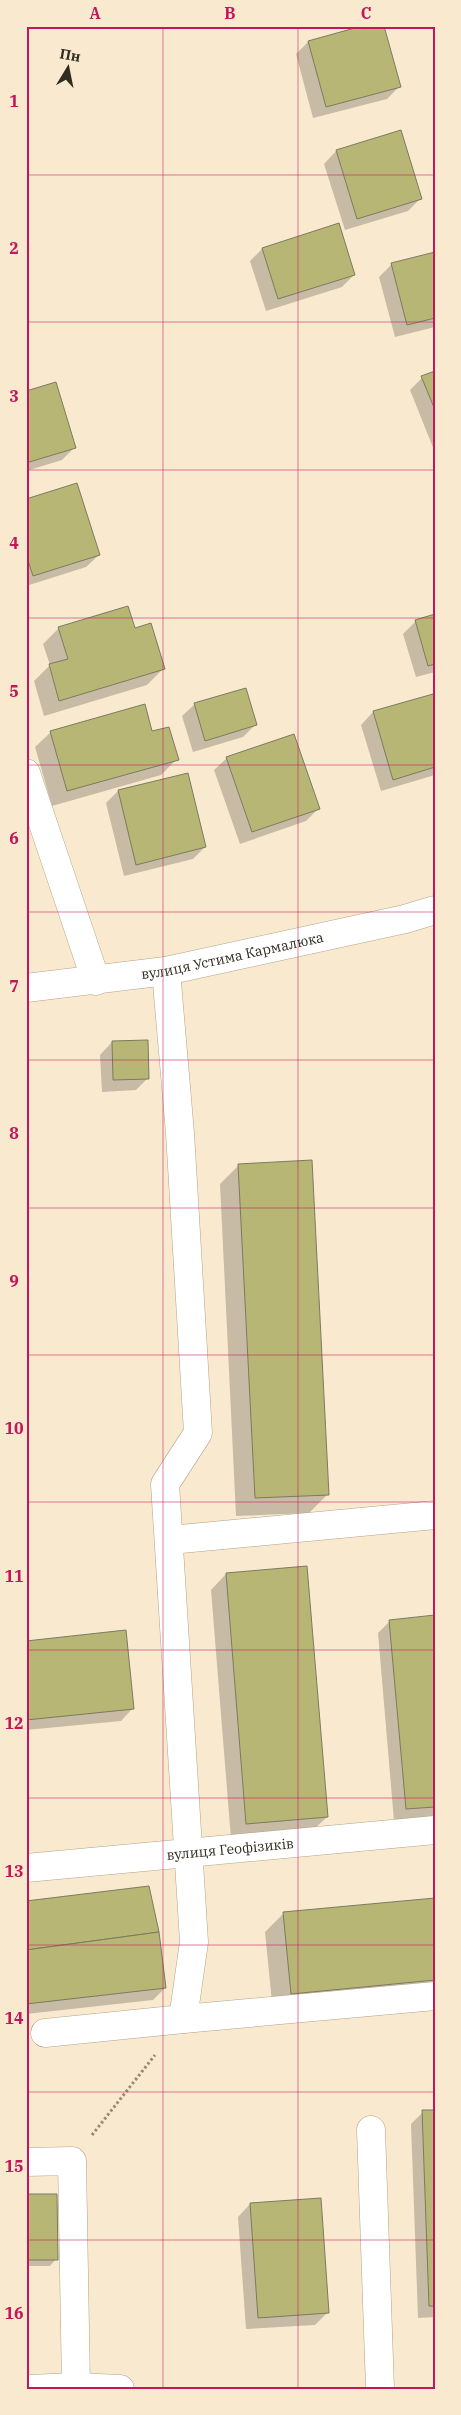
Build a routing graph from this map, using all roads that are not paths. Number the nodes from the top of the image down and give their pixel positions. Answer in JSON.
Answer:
{"nodes":[{"id":1,"x":26,"y":773,"type":"edge"},
{"id":2,"x":435,"y":910,"type":"edge"},
{"id":3,"x":166,"y":971,"type":"junction"},
{"id":4,"x":96,"y":981,"type":"junction"},
{"id":5,"x":26,"y":988,"type":"edge"},
{"id":6,"x":435,"y":1515,"type":"edge"},
{"id":7,"x":170,"y":1540,"type":"junction"},
{"id":8,"x":435,"y":1830,"type":"edge"},
{"id":9,"x":187,"y":1853,"type":"junction"},
{"id":10,"x":26,"y":1868,"type":"edge"},
{"id":11,"x":435,"y":1996,"type":"edge"},
{"id":12,"x":183,"y":2019,"type":"junction"},
{"id":13,"x":45,"y":2033,"type":"dead end"},
{"id":14,"x":371,"y":2130,"type":"dead end"},
{"id":15,"x":26,"y":2162,"type":"edge"},
{"id":16,"x":76,"y":2387,"type":"junction"},
{"id":17,"x":29,"y":2389,"type":"edge"},
{"id":18,"x":120,"y":2389,"type":"edge"},
{"id":19,"x":380,"y":2389,"type":"edge"}],
"edges":[{"from":1,"to":4,"type":"street"},
{"from":2,"to":3,"type":"street","name":"вулиця Устима Кармалюка"},
{"from":3,"to":4,"type":"street","name":"вулиця Устима Кармалюка"},
{"from":3,"to":7,"type":"street"},
{"from":4,"to":5,"type":"street","name":"вулиця Устима Кармалюка"},
{"from":6,"to":7,"type":"street"},
{"from":7,"to":9,"type":"street"},
{"from":8,"to":9,"type":"street","name":"вулиця Геофізиків"},
{"from":9,"to":10,"type":"street","name":"вулиця Геофізиків"},
{"from":9,"to":12,"type":"street"},
{"from":11,"to":12,"type":"street"},
{"from":12,"to":13,"type":"street"},
{"from":14,"to":19,"type":"street"},
{"from":15,"to":16,"type":"street"},
{"from":16,"to":17,"type":"street"},
{"from":16,"to":18,"type":"street"}]}
